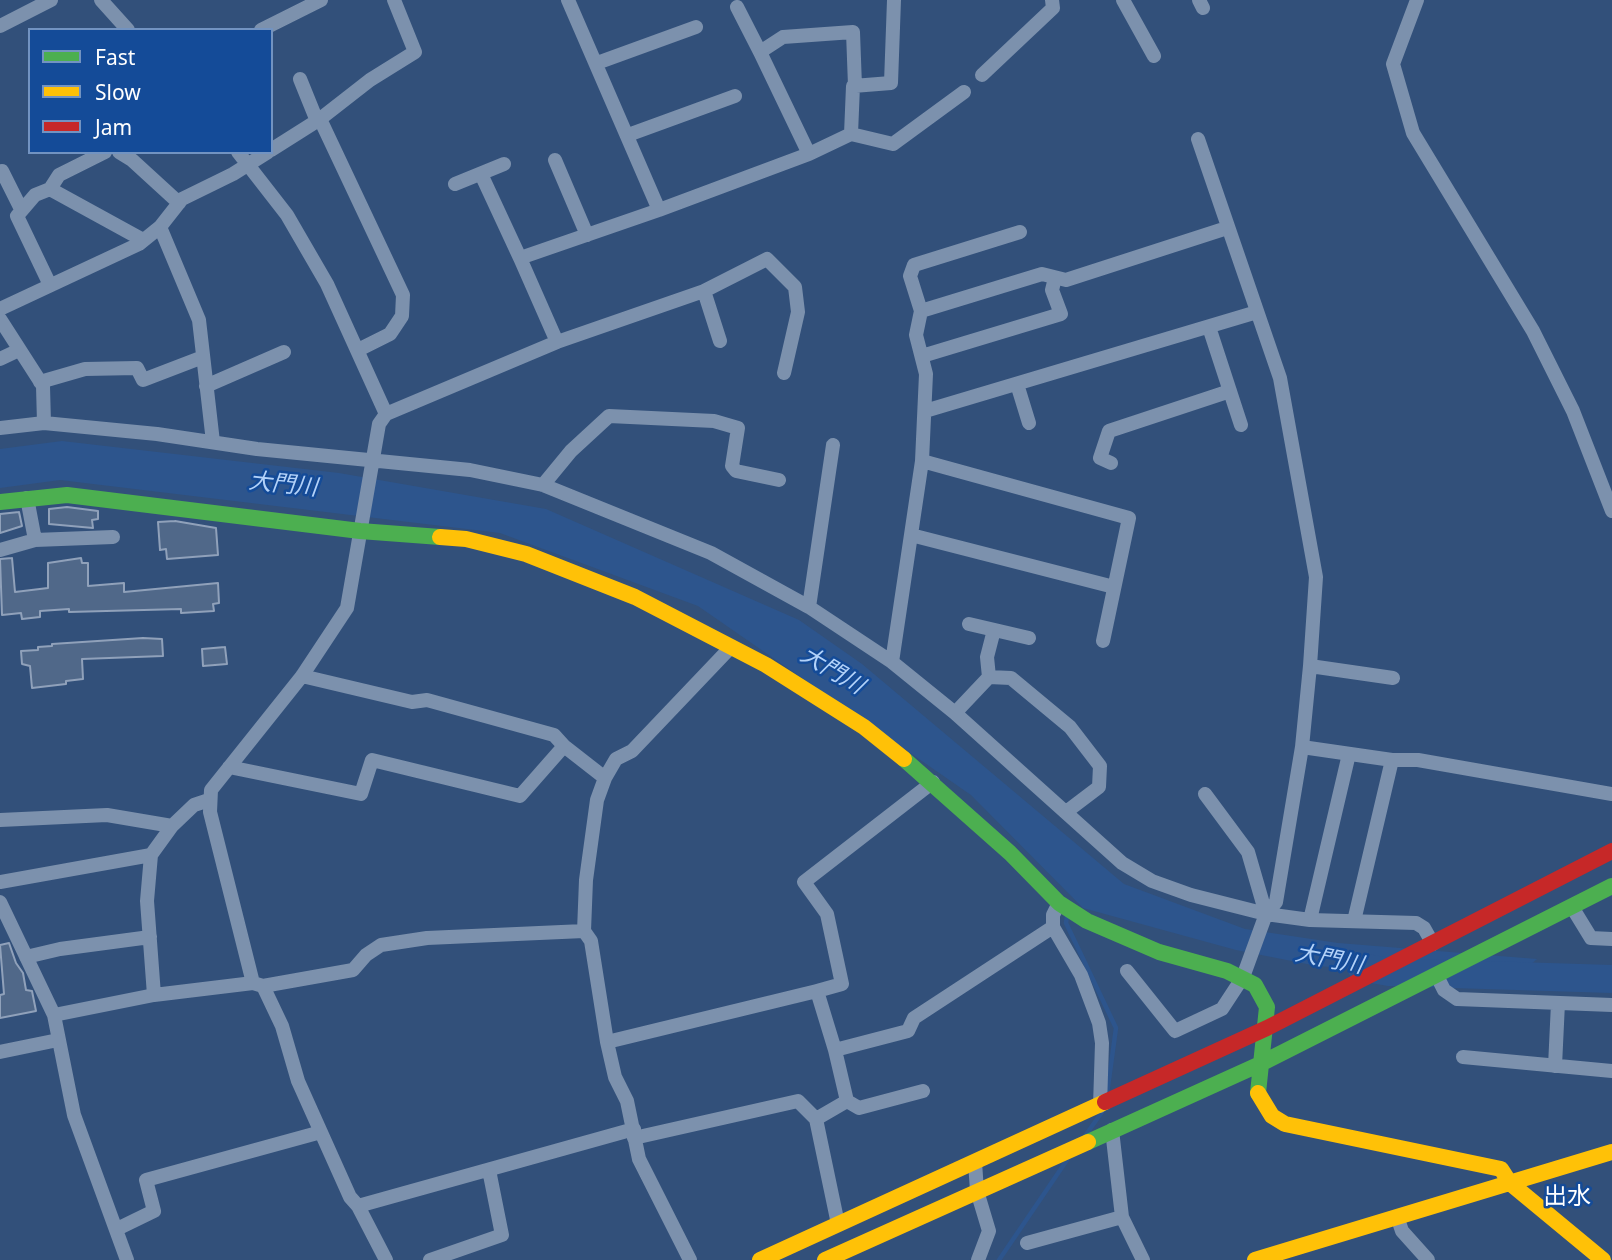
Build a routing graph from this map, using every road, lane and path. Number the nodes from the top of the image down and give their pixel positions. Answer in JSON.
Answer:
{"nodes":[{"id":1,"x":51,"y":0,"type":"edge"},
{"id":2,"x":101,"y":0,"type":"edge"},
{"id":3,"x":321,"y":0,"type":"edge"},
{"id":4,"x":394,"y":0,"type":"edge"},
{"id":5,"x":568,"y":0,"type":"edge"},
{"id":6,"x":894,"y":0,"type":"edge"},
{"id":7,"x":1052,"y":0,"type":"edge"},
{"id":8,"x":1123,"y":0,"type":"edge"},
{"id":9,"x":1418,"y":0,"type":"edge"},
{"id":10,"x":737,"y":7,"type":"dead end"},
{"id":11,"x":0,"y":26,"type":"edge"},
{"id":12,"x":696,"y":27,"type":"dead end"},
{"id":13,"x":126,"y":28,"type":"edge"},
{"id":14,"x":265,"y":28,"type":"edge"},
{"id":15,"x":760,"y":52,"type":"junction"},
{"id":16,"x":1154,"y":56,"type":"dead end"},
{"id":17,"x":597,"y":62,"type":"junction"},
{"id":18,"x":982,"y":75,"type":"dead end"},
{"id":19,"x":300,"y":79,"type":"dead end"},
{"id":20,"x":855,"y":86,"type":"junction"},
{"id":21,"x":964,"y":92,"type":"dead end"},
{"id":22,"x":735,"y":96,"type":"dead end"},
{"id":23,"x":319,"y":120,"type":"junction"},
{"id":24,"x":851,"y":134,"type":"junction"},
{"id":25,"x":628,"y":135,"type":"junction"},
{"id":26,"x":1198,"y":139,"type":"dead end"},
{"id":27,"x":273,"y":149,"type":"edge"},
{"id":28,"x":122,"y":154,"type":"edge"},
{"id":29,"x":240,"y":154,"type":"edge"},
{"id":30,"x":265,"y":154,"type":"edge"},
{"id":31,"x":809,"y":154,"type":"junction"},
{"id":32,"x":82,"y":158,"type":"edge"},
{"id":33,"x":555,"y":160,"type":"dead end"},
{"id":34,"x":249,"y":164,"type":"junction"},
{"id":35,"x":504,"y":164,"type":"dead end"},
{"id":36,"x":0,"y":172,"type":"edge"},
{"id":37,"x":481,"y":174,"type":"junction"},
{"id":38,"x":455,"y":184,"type":"dead end"},
{"id":39,"x":50,"y":189,"type":"junction"},
{"id":40,"x":179,"y":203,"type":"junction"},
{"id":41,"x":21,"y":209,"type":"junction"},
{"id":42,"x":659,"y":210,"type":"junction"},
{"id":43,"x":160,"y":227,"type":"junction"},
{"id":44,"x":1227,"y":229,"type":"junction"},
{"id":45,"x":1020,"y":232,"type":"dead end"},
{"id":46,"x":587,"y":235,"type":"junction"},
{"id":47,"x":143,"y":240,"type":"junction"},
{"id":48,"x":520,"y":258,"type":"junction"},
{"id":49,"x":1055,"y":278,"type":"junction"},
{"id":50,"x":50,"y":285,"type":"junction"},
{"id":51,"x":704,"y":292,"type":"junction"},
{"id":52,"x":0,"y":309,"type":"edge"},
{"id":53,"x":921,"y":311,"type":"junction"},
{"id":54,"x":1257,"y":312,"type":"junction"},
{"id":55,"x":0,"y":319,"type":"edge"},
{"id":56,"x":1209,"y":327,"type":"junction"},
{"id":57,"x":720,"y":341,"type":"dead end"},
{"id":58,"x":556,"y":342,"type":"junction"},
{"id":59,"x":19,"y":350,"type":"junction"},
{"id":60,"x":358,"y":350,"type":"junction"},
{"id":61,"x":284,"y":352,"type":"dead end"},
{"id":62,"x":922,"y":356,"type":"junction"},
{"id":63,"x":203,"y":357,"type":"junction"},
{"id":64,"x":0,"y":359,"type":"edge"},
{"id":65,"x":785,"y":373,"type":"dead end"},
{"id":66,"x":40,"y":382,"type":"junction"},
{"id":67,"x":1017,"y":384,"type":"junction"},
{"id":68,"x":206,"y":386,"type":"junction"},
{"id":69,"x":1230,"y":391,"type":"junction"},
{"id":70,"x":925,"y":411,"type":"junction"},
{"id":71,"x":386,"y":414,"type":"junction"},
{"id":72,"x":44,"y":423,"type":"junction"},
{"id":73,"x":1029,"y":423,"type":"dead end"},
{"id":74,"x":1241,"y":425,"type":"dead end"},
{"id":75,"x":0,"y":428,"type":"edge"},
{"id":76,"x":213,"y":442,"type":"junction"},
{"id":77,"x":833,"y":445,"type":"dead end"},
{"id":78,"x":922,"y":461,"type":"junction"},
{"id":79,"x":372,"y":463,"type":"junction"},
{"id":80,"x":1111,"y":463,"type":"dead end"},
{"id":81,"x":779,"y":480,"type":"dead end"},
{"id":82,"x":543,"y":485,"type":"junction"},
{"id":83,"x":27,"y":498,"type":"junction"},
{"id":84,"x":0,"y":502,"type":"edge"},
{"id":85,"x":1612,"y":511,"type":"edge"},
{"id":86,"x":360,"y":528,"type":"junction"},
{"id":87,"x":911,"y":535,"type":"junction"},
{"id":88,"x":113,"y":537,"type":"dead end"},
{"id":89,"x":35,"y":540,"type":"junction"},
{"id":90,"x":0,"y":550,"type":"edge"},
{"id":91,"x":1114,"y":587,"type":"junction"},
{"id":92,"x":809,"y":607,"type":"junction"},
{"id":93,"x":969,"y":624,"type":"dead end"},
{"id":94,"x":994,"y":630,"type":"junction"},
{"id":95,"x":1029,"y":638,"type":"dead end"},
{"id":96,"x":1103,"y":641,"type":"dead end"},
{"id":97,"x":732,"y":647,"type":"junction"},
{"id":98,"x":892,"y":662,"type":"junction"},
{"id":99,"x":1310,"y":666,"type":"junction"},
{"id":100,"x":302,"y":676,"type":"junction"},
{"id":101,"x":989,"y":677,"type":"junction"},
{"id":102,"x":1393,"y":678,"type":"dead end"},
{"id":103,"x":955,"y":713,"type":"junction"},
{"id":104,"x":564,"y":746,"type":"junction"},
{"id":105,"x":1302,"y":747,"type":"junction"},
{"id":106,"x":1349,"y":754,"type":"junction"},
{"id":107,"x":1392,"y":760,"type":"junction"},
{"id":108,"x":229,"y":767,"type":"junction"},
{"id":109,"x":605,"y":778,"type":"junction"},
{"id":110,"x":933,"y":782,"type":"junction"},
{"id":111,"x":1612,"y":793,"type":"edge"},
{"id":112,"x":1205,"y":794,"type":"dead end"},
{"id":113,"x":209,"y":800,"type":"junction"},
{"id":114,"x":1066,"y":812,"type":"junction"},
{"id":115,"x":0,"y":820,"type":"edge"},
{"id":116,"x":172,"y":826,"type":"junction"},
{"id":117,"x":1612,"y":851,"type":"edge"},
{"id":118,"x":151,"y":855,"type":"junction"},
{"id":119,"x":0,"y":882,"type":"edge"},
{"id":120,"x":1612,"y":887,"type":"edge"},
{"id":121,"x":0,"y":902,"type":"edge"},
{"id":122,"x":1059,"y":903,"type":"junction"},
{"id":123,"x":1572,"y":907,"type":"junction"},
{"id":124,"x":1265,"y":917,"type":"junction"},
{"id":125,"x":1310,"y":919,"type":"junction"},
{"id":126,"x":1354,"y":921,"type":"junction"},
{"id":127,"x":1053,"y":927,"type":"junction"},
{"id":128,"x":584,"y":931,"type":"junction"},
{"id":129,"x":150,"y":937,"type":"junction"},
{"id":130,"x":1612,"y":939,"type":"edge"},
{"id":131,"x":1433,"y":944,"type":"junction"},
{"id":132,"x":26,"y":957,"type":"junction"},
{"id":133,"x":1127,"y":971,"type":"dead end"},
{"id":134,"x":1244,"y":971,"type":"junction"},
{"id":135,"x":1437,"y":976,"type":"junction"},
{"id":136,"x":258,"y":984,"type":"junction"},
{"id":137,"x":817,"y":991,"type":"junction"},
{"id":138,"x":154,"y":995,"type":"junction"},
{"id":139,"x":1558,"y":1003,"type":"junction"},
{"id":140,"x":1612,"y":1005,"type":"edge"},
{"id":141,"x":54,"y":1015,"type":"junction"},
{"id":142,"x":1266,"y":1028,"type":"junction"},
{"id":143,"x":58,"y":1041,"type":"junction"},
{"id":144,"x":607,"y":1042,"type":"junction"},
{"id":145,"x":835,"y":1050,"type":"junction"},
{"id":146,"x":0,"y":1052,"type":"edge"},
{"id":147,"x":1463,"y":1057,"type":"dead end"},
{"id":148,"x":1258,"y":1065,"type":"junction"},
{"id":149,"x":1555,"y":1066,"type":"junction"},
{"id":150,"x":1612,"y":1071,"type":"edge"},
{"id":151,"x":923,"y":1091,"type":"dead end"},
{"id":152,"x":847,"y":1101,"type":"junction"},
{"id":153,"x":1100,"y":1106,"type":"junction"},
{"id":154,"x":816,"y":1119,"type":"junction"},
{"id":155,"x":1112,"y":1130,"type":"junction"},
{"id":156,"x":321,"y":1132,"type":"junction"},
{"id":157,"x":634,"y":1134,"type":"junction"},
{"id":158,"x":1612,"y":1152,"type":"edge"},
{"id":159,"x":975,"y":1162,"type":"junction"},
{"id":160,"x":489,"y":1170,"type":"junction"},
{"id":161,"x":1510,"y":1183,"type":"junction"},
{"id":162,"x":977,"y":1191,"type":"junction"},
{"id":163,"x":358,"y":1206,"type":"junction"},
{"id":164,"x":1122,"y":1217,"type":"junction"},
{"id":165,"x":1398,"y":1219,"type":"junction"},
{"id":166,"x":838,"y":1224,"type":"junction"},
{"id":167,"x":117,"y":1229,"type":"junction"},
{"id":168,"x":1027,"y":1243,"type":"dead end"},
{"id":169,"x":127,"y":1260,"type":"edge"},
{"id":170,"x":386,"y":1260,"type":"edge"},
{"id":171,"x":430,"y":1260,"type":"edge"},
{"id":172,"x":690,"y":1260,"type":"edge"},
{"id":173,"x":760,"y":1260,"type":"edge"},
{"id":174,"x":825,"y":1260,"type":"edge"},
{"id":175,"x":978,"y":1260,"type":"edge"},
{"id":176,"x":1143,"y":1260,"type":"edge"},
{"id":177,"x":1255,"y":1260,"type":"edge"},
{"id":178,"x":1428,"y":1260,"type":"edge"},
{"id":179,"x":1603,"y":1260,"type":"edge"}],
"edges":[{"from":1,"to":11,"type":"street"},
{"from":2,"to":13,"type":"street"},
{"from":3,"to":14,"type":"street"},
{"from":4,"to":23,"type":"street"},
{"from":5,"to":17,"type":"street"},
{"from":6,"to":20,"type":"street"},
{"from":7,"to":18,"type":"street"},
{"from":8,"to":16,"type":"street"},
{"from":9,"to":85,"type":"street"},
{"from":10,"to":15,"type":"street"},
{"from":12,"to":17,"type":"street"},
{"from":15,"to":20,"type":"street"},
{"from":15,"to":31,"type":"street"},
{"from":17,"to":25,"type":"street"},
{"from":19,"to":23,"type":"street"},
{"from":20,"to":24,"type":"street"},
{"from":21,"to":24,"type":"street"},
{"from":22,"to":25,"type":"street"},
{"from":23,"to":27,"type":"street"},
{"from":23,"to":60,"type":"street"},
{"from":24,"to":31,"type":"street"},
{"from":25,"to":42,"type":"street"},
{"from":26,"to":44,"type":"street"},
{"from":28,"to":40,"type":"street"},
{"from":29,"to":34,"type":"street"},
{"from":30,"to":34,"type":"street"},
{"from":31,"to":42,"type":"street"},
{"from":32,"to":39,"type":"street"},
{"from":33,"to":46,"type":"street"},
{"from":34,"to":40,"type":"street"},
{"from":34,"to":60,"type":"street"},
{"from":35,"to":37,"type":"street"},
{"from":36,"to":41,"type":"street"},
{"from":37,"to":38,"type":"street"},
{"from":37,"to":48,"type":"street"},
{"from":39,"to":41,"type":"street"},
{"from":39,"to":47,"type":"street"},
{"from":40,"to":43,"type":"street"},
{"from":41,"to":50,"type":"street"},
{"from":42,"to":46,"type":"street"},
{"from":43,"to":47,"type":"street"},
{"from":43,"to":63,"type":"street"},
{"from":44,"to":49,"type":"street"},
{"from":44,"to":54,"type":"street"},
{"from":45,"to":53,"type":"street"},
{"from":46,"to":48,"type":"street"},
{"from":47,"to":50,"type":"street"},
{"from":48,"to":58,"type":"street"},
{"from":49,"to":53,"type":"street"},
{"from":49,"to":62,"type":"street"},
{"from":50,"to":52,"type":"street"},
{"from":51,"to":57,"type":"street"},
{"from":51,"to":58,"type":"street"},
{"from":51,"to":65,"type":"street"},
{"from":53,"to":62,"type":"street"},
{"from":54,"to":56,"type":"street"},
{"from":54,"to":99,"type":"street"},
{"from":55,"to":59,"type":"street"},
{"from":56,"to":67,"type":"street"},
{"from":56,"to":69,"type":"street"},
{"from":58,"to":71,"type":"street"},
{"from":59,"to":64,"type":"street"},
{"from":59,"to":66,"type":"street"},
{"from":60,"to":71,"type":"street"},
{"from":61,"to":68,"type":"street"},
{"from":62,"to":70,"type":"street"},
{"from":63,"to":66,"type":"street"},
{"from":63,"to":68,"type":"street"},
{"from":66,"to":72,"type":"street"},
{"from":67,"to":70,"type":"street"},
{"from":67,"to":73,"type":"street"},
{"from":68,"to":76,"type":"street"},
{"from":69,"to":74,"type":"street"},
{"from":69,"to":80,"type":"street"},
{"from":70,"to":78,"type":"street"},
{"from":71,"to":79,"type":"street"},
{"from":72,"to":75,"type":"street"},
{"from":72,"to":76,"type":"street"},
{"from":76,"to":79,"type":"street"},
{"from":77,"to":92,"type":"street"},
{"from":78,"to":87,"type":"street"},
{"from":78,"to":91,"type":"street"},
{"from":79,"to":82,"type":"street"},
{"from":79,"to":86,"type":"street"},
{"from":81,"to":82,"type":"street"},
{"from":82,"to":92,"type":"street"},
{"from":83,"to":84,"type":"street"},
{"from":83,"to":86,"type":"street"},
{"from":83,"to":89,"type":"street"},
{"from":86,"to":97,"type":"street"},
{"from":86,"to":100,"type":"street"},
{"from":87,"to":91,"type":"street"},
{"from":87,"to":98,"type":"street"},
{"from":88,"to":89,"type":"street"},
{"from":89,"to":90,"type":"street"},
{"from":91,"to":96,"type":"street"},
{"from":92,"to":98,"type":"street"},
{"from":93,"to":94,"type":"street"},
{"from":94,"to":95,"type":"street"},
{"from":94,"to":101,"type":"street"},
{"from":97,"to":109,"type":"street"},
{"from":97,"to":110,"type":"street"},
{"from":98,"to":103,"type":"street"},
{"from":99,"to":102,"type":"street"},
{"from":99,"to":105,"type":"street"},
{"from":100,"to":104,"type":"street"},
{"from":100,"to":108,"type":"street"},
{"from":101,"to":103,"type":"street"},
{"from":101,"to":114,"type":"street"},
{"from":103,"to":114,"type":"street"},
{"from":104,"to":108,"type":"street"},
{"from":104,"to":109,"type":"street"},
{"from":105,"to":106,"type":"street"},
{"from":105,"to":124,"type":"street"},
{"from":106,"to":107,"type":"street"},
{"from":106,"to":125,"type":"street"},
{"from":107,"to":111,"type":"street"},
{"from":107,"to":126,"type":"street"},
{"from":108,"to":113,"type":"street"},
{"from":109,"to":128,"type":"street"},
{"from":110,"to":122,"type":"street"},
{"from":110,"to":137,"type":"street"},
{"from":112,"to":124,"type":"street"},
{"from":113,"to":116,"type":"street"},
{"from":113,"to":136,"type":"street"},
{"from":114,"to":124,"type":"street"},
{"from":115,"to":116,"type":"street"},
{"from":116,"to":118,"type":"street"},
{"from":117,"to":131,"type":"street"},
{"from":118,"to":119,"type":"street"},
{"from":118,"to":129,"type":"street"},
{"from":120,"to":123,"type":"street"},
{"from":121,"to":132,"type":"street"},
{"from":122,"to":127,"type":"street"},
{"from":122,"to":134,"type":"street"},
{"from":123,"to":130,"type":"street"},
{"from":123,"to":135,"type":"street"},
{"from":124,"to":125,"type":"street"},
{"from":124,"to":134,"type":"street"},
{"from":125,"to":126,"type":"street"},
{"from":126,"to":131,"type":"street"},
{"from":127,"to":145,"type":"street"},
{"from":127,"to":153,"type":"street"},
{"from":128,"to":136,"type":"street"},
{"from":128,"to":144,"type":"street"},
{"from":129,"to":132,"type":"street"},
{"from":129,"to":138,"type":"street"},
{"from":131,"to":142,"type":"street"},
{"from":132,"to":141,"type":"street"},
{"from":133,"to":134,"type":"street"},
{"from":134,"to":142,"type":"street"},
{"from":135,"to":139,"type":"street"},
{"from":135,"to":148,"type":"street"},
{"from":136,"to":138,"type":"street"},
{"from":136,"to":156,"type":"street"},
{"from":137,"to":144,"type":"street"},
{"from":137,"to":145,"type":"street"},
{"from":138,"to":141,"type":"street"},
{"from":139,"to":140,"type":"street"},
{"from":139,"to":149,"type":"street"},
{"from":141,"to":143,"type":"street"},
{"from":142,"to":148,"type":"street"},
{"from":142,"to":153,"type":"street"},
{"from":143,"to":146,"type":"street"},
{"from":143,"to":167,"type":"street"},
{"from":144,"to":157,"type":"street"},
{"from":145,"to":152,"type":"street"},
{"from":147,"to":149,"type":"street"},
{"from":148,"to":155,"type":"street"},
{"from":148,"to":161,"type":"street"},
{"from":149,"to":150,"type":"street"},
{"from":151,"to":152,"type":"street"},
{"from":152,"to":154,"type":"street"},
{"from":153,"to":159,"type":"street"},
{"from":154,"to":157,"type":"street"},
{"from":154,"to":166,"type":"street"},
{"from":155,"to":162,"type":"street"},
{"from":155,"to":164,"type":"street"},
{"from":156,"to":163,"type":"street"},
{"from":156,"to":167,"type":"street"},
{"from":157,"to":160,"type":"street"},
{"from":157,"to":172,"type":"street"},
{"from":158,"to":161,"type":"street"},
{"from":159,"to":162,"type":"street"},
{"from":159,"to":166,"type":"street"},
{"from":160,"to":163,"type":"street"},
{"from":160,"to":171,"type":"street"},
{"from":161,"to":165,"type":"street"},
{"from":161,"to":179,"type":"street"},
{"from":162,"to":174,"type":"street"},
{"from":162,"to":175,"type":"street"},
{"from":163,"to":170,"type":"street"},
{"from":164,"to":168,"type":"street"},
{"from":164,"to":176,"type":"street"},
{"from":165,"to":177,"type":"street"},
{"from":165,"to":178,"type":"street"},
{"from":166,"to":173,"type":"street"},
{"from":167,"to":169,"type":"street"}]}
